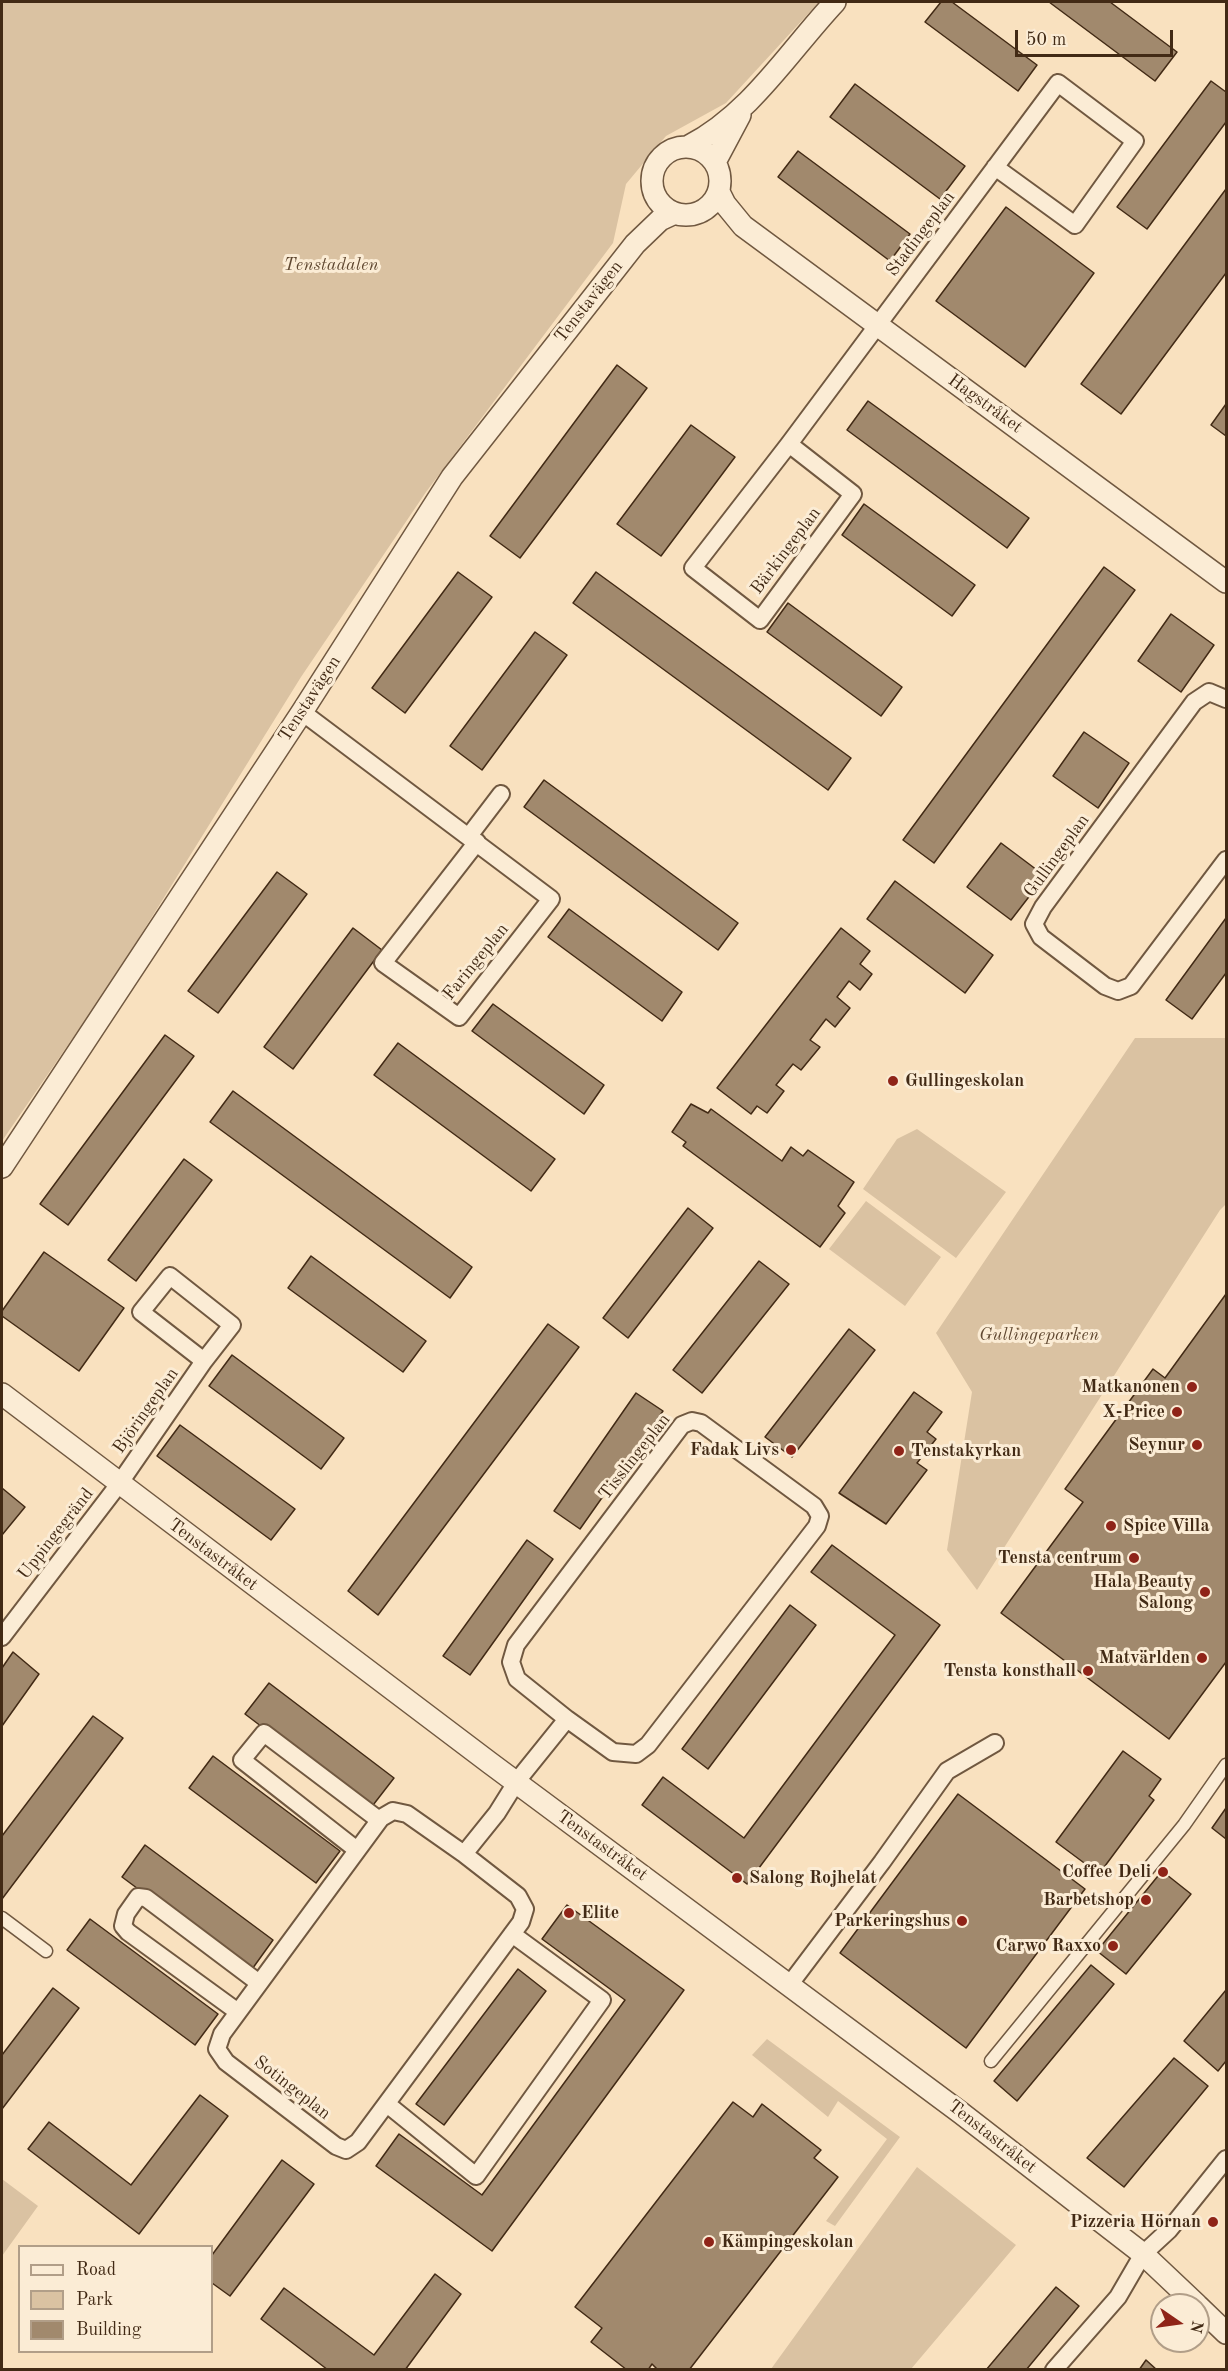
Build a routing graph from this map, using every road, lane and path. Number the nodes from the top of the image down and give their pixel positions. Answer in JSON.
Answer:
{"nodes":[{"id":1,"x":835,"y":2,"type":"edge"},
{"id":2,"x":745,"y":106,"type":"junction"},
{"id":3,"x":689,"y":146,"type":"junction"},
{"id":4,"x":715,"y":162,"type":"junction"},
{"id":5,"x":995,"y":167,"type":"junction"},
{"id":6,"x":653,"y":189,"type":"junction"},
{"id":7,"x":719,"y":192,"type":"junction"},
{"id":8,"x":685,"y":214,"type":"junction"},
{"id":9,"x":743,"y":226,"type":"junction"},
{"id":10,"x":635,"y":244,"type":"junction"},
{"id":11,"x":877,"y":324,"type":"junction"},
{"id":12,"x":789,"y":444,"type":"junction"},
{"id":13,"x":1227,"y":582,"type":"edge"},
{"id":14,"x":1227,"y":699,"type":"edge"},
{"id":15,"x":302,"y":712,"type":"junction"},
{"id":16,"x":501,"y":794,"type":"dead end"},
{"id":17,"x":473,"y":839,"type":"junction"},
{"id":18,"x":1227,"y":860,"type":"edge"},
{"id":19,"x":2,"y":1167,"type":"edge"},
{"id":20,"x":204,"y":1361,"type":"junction"},
{"id":21,"x":2,"y":1395,"type":"edge"},
{"id":22,"x":119,"y":1484,"type":"junction"},
{"id":23,"x":2,"y":1637,"type":"edge"},
{"id":24,"x":567,"y":1719,"type":"junction"},
{"id":25,"x":996,"y":1743,"type":"dead end"},
{"id":26,"x":1227,"y":1765,"type":"edge"},
{"id":27,"x":517,"y":1781,"type":"junction"},
{"id":28,"x":379,"y":1820,"type":"junction"},
{"id":29,"x":357,"y":1850,"type":"junction"},
{"id":30,"x":464,"y":1854,"type":"junction"},
{"id":31,"x":2,"y":1918,"type":"edge"},
{"id":32,"x":512,"y":1934,"type":"junction"},
{"id":33,"x":46,"y":1951,"type":"dead end"},
{"id":34,"x":259,"y":1983,"type":"junction"},
{"id":35,"x":790,"y":1984,"type":"junction"},
{"id":36,"x":238,"y":2012,"type":"junction"},
{"id":37,"x":992,"y":2061,"type":"dead end"},
{"id":38,"x":387,"y":2104,"type":"junction"},
{"id":39,"x":1227,"y":2159,"type":"edge"},
{"id":40,"x":1143,"y":2254,"type":"junction"},
{"id":41,"x":1184,"y":2293,"type":"edge"},
{"id":42,"x":1210,"y":2318,"type":"edge"},
{"id":43,"x":1227,"y":2333,"type":"edge"},
{"id":44,"x":1054,"y":2370,"type":"edge"}],
"edges":[{"from":1,"to":2,"type":"street"},
{"from":2,"to":3,"type":"street"},
{"from":2,"to":4,"type":"street"},
{"from":3,"to":4,"type":"street"},
{"from":3,"to":6,"type":"street"},
{"from":4,"to":7,"type":"street"},
{"from":5,"to":5,"type":"street","name":"Stadingeplan"},
{"from":5,"to":11,"type":"street","name":"Stadingeplan"},
{"from":6,"to":8,"type":"street"},
{"from":6,"to":10,"type":"street","name":"Tenstavägen"},
{"from":7,"to":8,"type":"street"},
{"from":7,"to":9,"type":"street","name":"Hagstråket"},
{"from":8,"to":9,"type":"street","name":"Hagstråket"},
{"from":8,"to":10,"type":"street","name":"Tenstavägen"},
{"from":9,"to":11,"type":"street","name":"Hagstråket"},
{"from":10,"to":15,"type":"street","name":"Tenstavägen"},
{"from":11,"to":12,"type":"street","name":"Bärkingeplan"},
{"from":11,"to":13,"type":"street","name":"Hagstråket"},
{"from":12,"to":12,"type":"street","name":"Bärkingeplan"},
{"from":14,"to":18,"type":"street","name":"Gullingeplan"},
{"from":15,"to":17,"type":"street","name":"Faringeplan"},
{"from":15,"to":19,"type":"street","name":"Tenstavägen"},
{"from":16,"to":17,"type":"street"},
{"from":17,"to":17,"type":"street","name":"Faringeplan"},
{"from":20,"to":20,"type":"street","name":"Björingeplan"},
{"from":20,"to":22,"type":"street","name":"Björingeplan"},
{"from":21,"to":22,"type":"street","name":"Tenstastråket"},
{"from":22,"to":23,"type":"street","name":"Uppingegränd"},
{"from":22,"to":27,"type":"street","name":"Tenstastråket"},
{"from":24,"to":24,"type":"street","name":"Tisslingeplan"},
{"from":24,"to":27,"type":"street"},
{"from":25,"to":35,"type":"street"},
{"from":26,"to":37,"type":"street"},
{"from":27,"to":30,"type":"street"},
{"from":27,"to":35,"type":"street","name":"Tenstastråket"},
{"from":28,"to":29,"type":"street","name":"Sotingeplan"},
{"from":28,"to":29,"type":"street"},
{"from":28,"to":30,"type":"street","name":"Sotingeplan"},
{"from":29,"to":34,"type":"street","name":"Sotingeplan"},
{"from":30,"to":32,"type":"street","name":"Sotingeplan"},
{"from":31,"to":33,"type":"street"},
{"from":32,"to":38,"type":"street","name":"Sotingeplan"},
{"from":32,"to":38,"type":"street"},
{"from":34,"to":36,"type":"street","name":"Sotingeplan"},
{"from":34,"to":36,"type":"street"},
{"from":35,"to":40,"type":"street","name":"Tenstastråket"},
{"from":36,"to":38,"type":"street","name":"Sotingeplan"},
{"from":39,"to":40,"type":"street"},
{"from":40,"to":41,"type":"street","name":"Tenstastråket"},
{"from":40,"to":44,"type":"street"},
{"from":42,"to":43,"type":"street","name":"Tenstastråket"}]}
